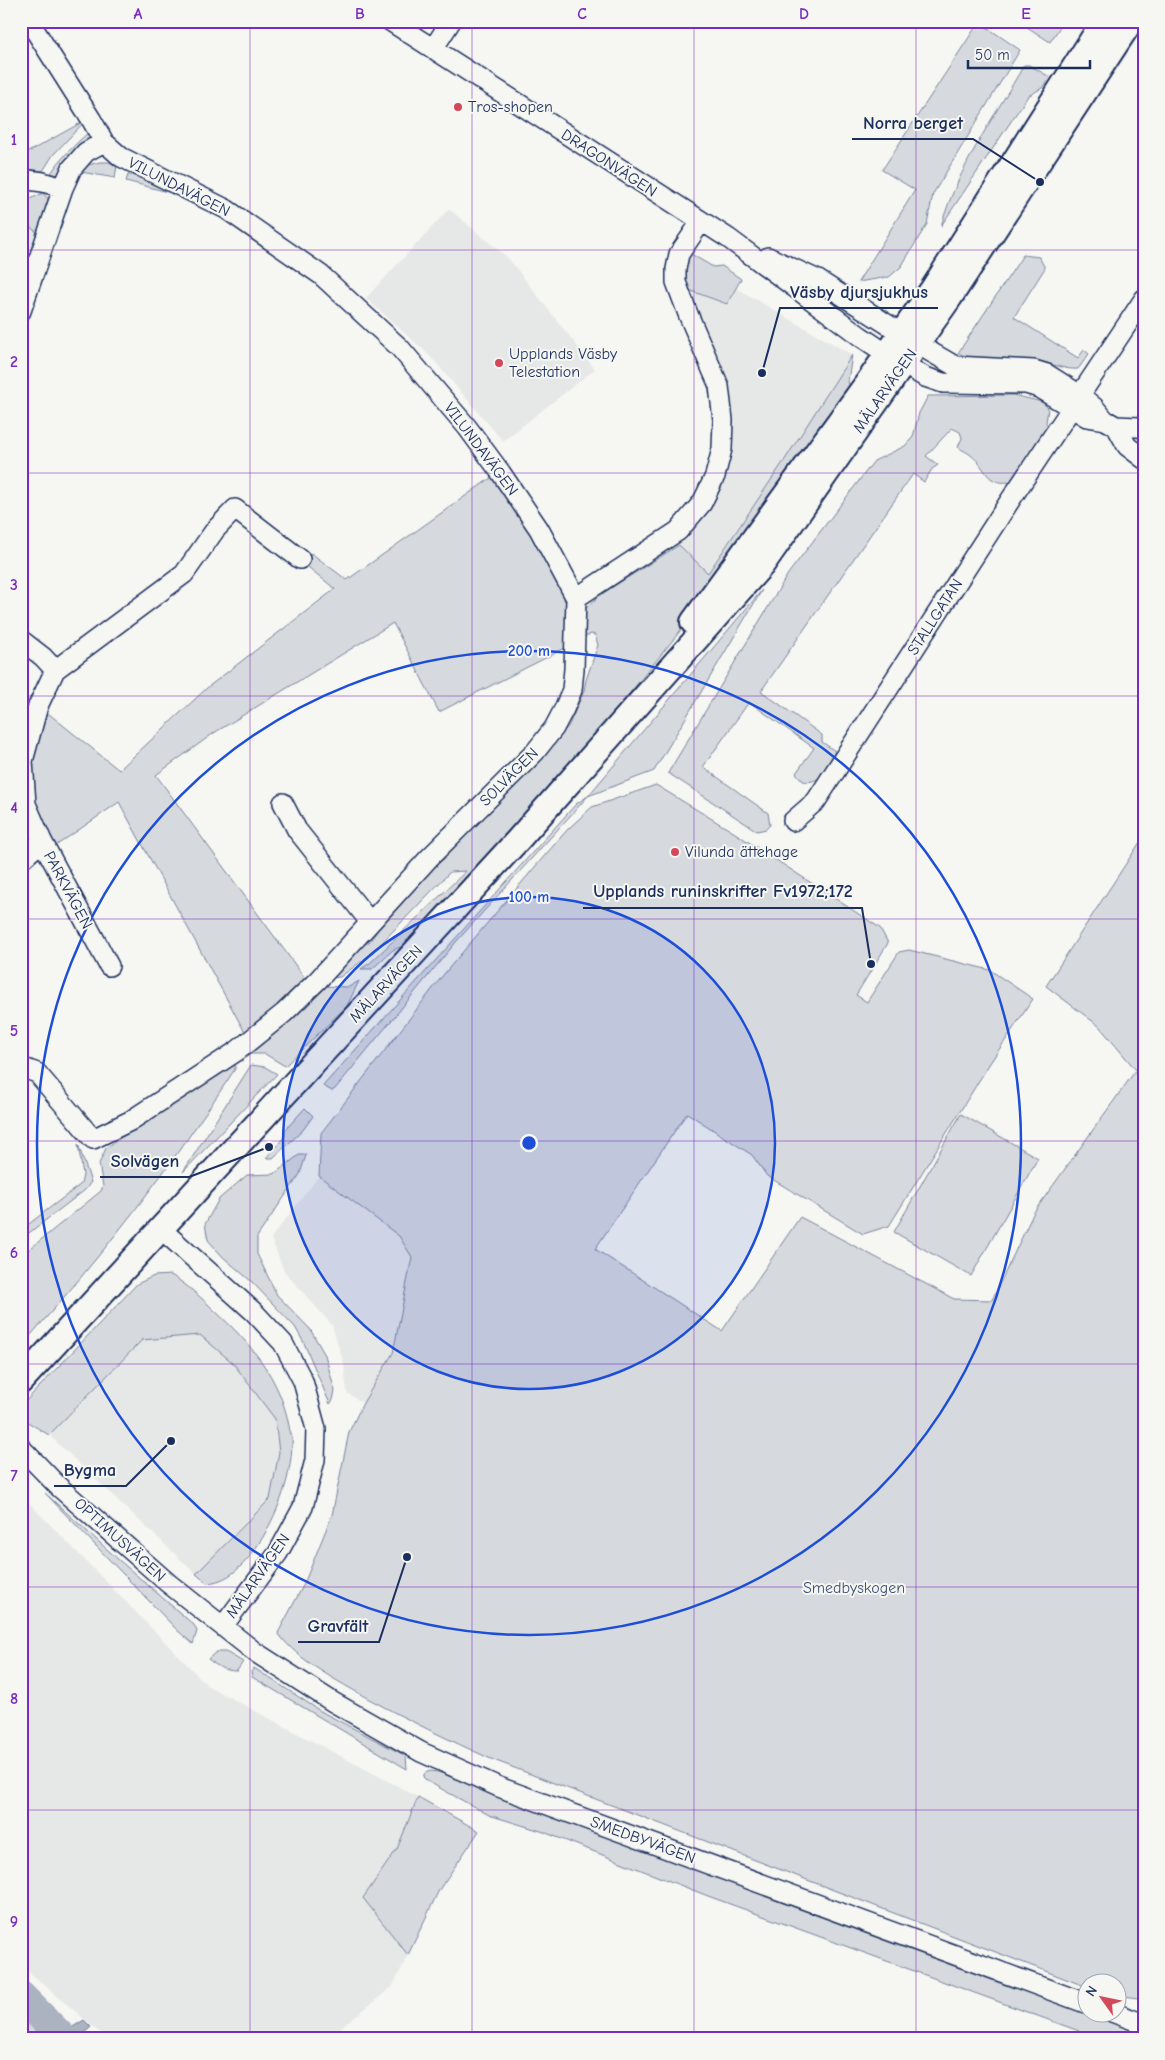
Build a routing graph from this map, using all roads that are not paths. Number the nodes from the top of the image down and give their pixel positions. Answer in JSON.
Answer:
{"nodes":[{"id":1,"x":29,"y":21,"type":"edge"},
{"id":2,"x":390,"y":21,"type":"edge"},
{"id":3,"x":451,"y":21,"type":"edge"},
{"id":4,"x":1104,"y":21,"type":"edge"},
{"id":5,"x":1131,"y":21,"type":"edge"},
{"id":6,"x":433,"y":49,"type":"junction"},
{"id":7,"x":104,"y":142,"type":"junction"},
{"id":8,"x":21,"y":179,"type":"edge"},
{"id":9,"x":63,"y":188,"type":"junction"},
{"id":10,"x":701,"y":222,"type":"junction"},
{"id":11,"x":728,"y":238,"type":"junction"},
{"id":12,"x":1144,"y":299,"type":"edge"},
{"id":13,"x":21,"y":311,"type":"edge"},
{"id":14,"x":909,"y":339,"type":"junction"},
{"id":15,"x":895,"y":359,"type":"junction"},
{"id":16,"x":1076,"y":402,"type":"junction"},
{"id":17,"x":1110,"y":423,"type":"junction"},
{"id":18,"x":1144,"y":429,"type":"edge"},
{"id":19,"x":1144,"y":459,"type":"edge"},
{"id":20,"x":300,"y":559,"type":"dead end"},
{"id":21,"x":576,"y":598,"type":"junction"},
{"id":22,"x":21,"y":640,"type":"edge"},
{"id":23,"x":55,"y":670,"type":"junction"},
{"id":24,"x":284,"y":803,"type":"dead end"},
{"id":25,"x":793,"y":821,"type":"dead end"},
{"id":26,"x":42,"y":842,"type":"junction"},
{"id":27,"x":21,"y":860,"type":"edge"},
{"id":28,"x":370,"y":922,"type":"junction"},
{"id":29,"x":109,"y":966,"type":"dead end"},
{"id":30,"x":21,"y":1067,"type":"edge"},
{"id":31,"x":161,"y":1229,"type":"junction"},
{"id":32,"x":21,"y":1381,"type":"edge"},
{"id":33,"x":21,"y":1448,"type":"edge"},
{"id":34,"x":223,"y":1626,"type":"junction"},
{"id":35,"x":1078,"y":2000,"type":"edge"},
{"id":36,"x":1128,"y":2018,"type":"edge"},
{"id":37,"x":1144,"y":2024,"type":"edge"}],
"edges":[{"from":1,"to":7,"type":"street","name":"VILUNDAVÄGEN"},
{"from":2,"to":6,"type":"street","name":"DRAGONVÄGEN"},
{"from":3,"to":6,"type":"street"},
{"from":4,"to":14,"type":"main road","name":"MÄLARVÄGEN"},
{"from":5,"to":14,"type":"main road","name":"MÄLARVÄGEN"},
{"from":6,"to":10,"type":"street","name":"DRAGONVÄGEN"},
{"from":7,"to":9,"type":"street"},
{"from":7,"to":21,"type":"street","name":"VILUNDAVÄGEN"},
{"from":8,"to":9,"type":"street"},
{"from":9,"to":13,"type":"street"},
{"from":10,"to":11,"type":"street","name":"DRAGONVÄGEN"},
{"from":10,"to":21,"type":"street"},
{"from":11,"to":14,"type":"street","name":"DRAGONVÄGEN"},
{"from":11,"to":15,"type":"street","name":"DRAGONVÄGEN"},
{"from":12,"to":16,"type":"street","name":"STALLGATAN"},
{"from":14,"to":15,"type":"main road","name":"MÄLARVÄGEN"},
{"from":14,"to":16,"type":"street"},
{"from":15,"to":16,"type":"street"},
{"from":15,"to":31,"type":"main road","name":"MÄLARVÄGEN"},
{"from":16,"to":17,"type":"street"},
{"from":16,"to":25,"type":"street","name":"STALLGATAN"},
{"from":17,"to":18,"type":"street"},
{"from":17,"to":19,"type":"street"},
{"from":20,"to":23,"type":"street","name":"PARKVÄGEN"},
{"from":21,"to":28,"type":"street","name":"SOLVÄGEN"},
{"from":22,"to":23,"type":"street"},
{"from":23,"to":26,"type":"street","name":"PARKVÄGEN"},
{"from":24,"to":28,"type":"street"},
{"from":26,"to":27,"type":"street"},
{"from":26,"to":29,"type":"street","name":"PARKVÄGEN"},
{"from":28,"to":30,"type":"street","name":"SOLVÄGEN"},
{"from":31,"to":32,"type":"main road","name":"MÄLARVÄGEN"},
{"from":31,"to":34,"type":"street","name":"MÄLARVÄGEN"},
{"from":33,"to":34,"type":"street","name":"OPTIMUSVÄGEN"},
{"from":34,"to":35,"type":"street","name":"SMEDBYVÄGEN"},
{"from":36,"to":37,"type":"street"}]}
